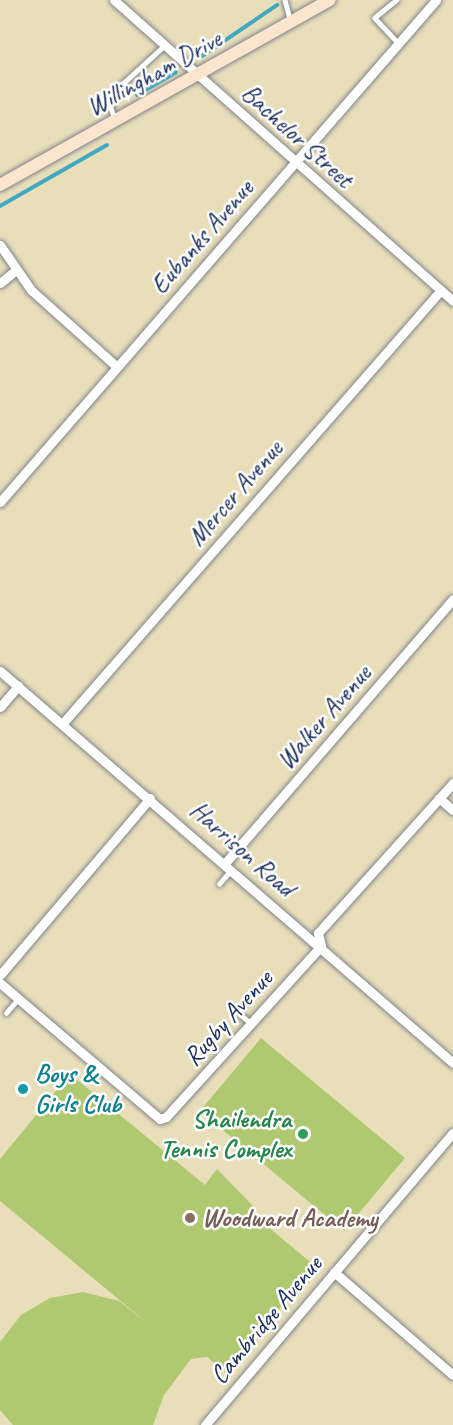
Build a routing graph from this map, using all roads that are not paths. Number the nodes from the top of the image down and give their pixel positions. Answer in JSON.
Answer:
{"nodes":[{"id":1,"x":114,"y":0,"type":"edge"},
{"id":2,"x":285,"y":0,"type":"edge"},
{"id":3,"x":330,"y":0,"type":"edge"},
{"id":4,"x":397,"y":0,"type":"edge"},
{"id":5,"x":432,"y":1,"type":"edge"},
{"id":6,"x":291,"y":22,"type":"junction"},
{"id":7,"x":398,"y":43,"type":"junction"},
{"id":8,"x":165,"y":45,"type":"junction"},
{"id":9,"x":198,"y":74,"type":"junction"},
{"id":10,"x":115,"y":120,"type":"junction"},
{"id":11,"x":293,"y":164,"type":"junction"},
{"id":12,"x":0,"y":185,"type":"edge"},
{"id":13,"x":0,"y":245,"type":"edge"},
{"id":14,"x":16,"y":270,"type":"junction"},
{"id":15,"x":0,"y":283,"type":"edge"},
{"id":16,"x":441,"y":290,"type":"junction"},
{"id":17,"x":453,"y":301,"type":"edge"},
{"id":18,"x":117,"y":367,"type":"junction"},
{"id":19,"x":0,"y":502,"type":"edge"},
{"id":20,"x":453,"y":599,"type":"edge"},
{"id":21,"x":0,"y":671,"type":"edge"},
{"id":22,"x":18,"y":686,"type":"junction"},
{"id":23,"x":0,"y":707,"type":"edge"},
{"id":24,"x":62,"y":724,"type":"junction"},
{"id":25,"x":453,"y":783,"type":"edge"},
{"id":26,"x":150,"y":798,"type":"junction"},
{"id":27,"x":439,"y":798,"type":"junction"},
{"id":28,"x":453,"y":810,"type":"edge"},
{"id":29,"x":230,"y":865,"type":"junction"},
{"id":30,"x":219,"y":884,"type":"dead end"},
{"id":31,"x":321,"y":946,"type":"junction"},
{"id":32,"x":0,"y":975,"type":"edge"},
{"id":33,"x":0,"y":983,"type":"edge"},
{"id":34,"x":19,"y":998,"type":"junction"},
{"id":35,"x":6,"y":1013,"type":"dead end"},
{"id":36,"x":241,"y":1015,"type":"dead end"},
{"id":37,"x":252,"y":1024,"type":"junction"},
{"id":38,"x":453,"y":1063,"type":"edge"},
{"id":39,"x":453,"y":1133,"type":"edge"},
{"id":40,"x":334,"y":1272,"type":"junction"},
{"id":41,"x":453,"y":1375,"type":"edge"},
{"id":42,"x":205,"y":1425,"type":"edge"}],
"edges":[{"from":1,"to":8,"type":"street","name":"Bachelor Street"},
{"from":2,"to":6,"type":"lane"},
{"from":3,"to":6,"type":"street","name":"Willingham Drive"},
{"from":4,"to":7,"type":"lane"},
{"from":5,"to":7,"type":"street","name":"Eubanks Avenue"},
{"from":6,"to":9,"type":"street","name":"Willingham Drive"},
{"from":7,"to":11,"type":"street","name":"Eubanks Avenue"},
{"from":8,"to":9,"type":"street","name":"Bachelor Street"},
{"from":8,"to":10,"type":"lane"},
{"from":9,"to":10,"type":"street","name":"Willingham Drive"},
{"from":9,"to":11,"type":"street","name":"Bachelor Street"},
{"from":10,"to":12,"type":"street","name":"Willingham Drive"},
{"from":11,"to":16,"type":"street","name":"Bachelor Street"},
{"from":11,"to":18,"type":"street","name":"Eubanks Avenue"},
{"from":13,"to":14,"type":"street"},
{"from":14,"to":15,"type":"street"},
{"from":14,"to":18,"type":"street"},
{"from":16,"to":17,"type":"street","name":"Bachelor Street"},
{"from":16,"to":24,"type":"street","name":"Mercer Avenue"},
{"from":18,"to":19,"type":"street","name":"Eubanks Avenue"},
{"from":20,"to":29,"type":"street","name":"Walker Avenue"},
{"from":21,"to":22,"type":"street","name":"Harrison Road"},
{"from":22,"to":23,"type":"street"},
{"from":22,"to":24,"type":"street","name":"Harrison Road"},
{"from":24,"to":26,"type":"street","name":"Harrison Road"},
{"from":25,"to":27,"type":"street","name":"Rugby Avenue"},
{"from":26,"to":29,"type":"street","name":"Harrison Road"},
{"from":26,"to":32,"type":"street"},
{"from":27,"to":28,"type":"street"},
{"from":27,"to":31,"type":"street","name":"Rugby Avenue"},
{"from":29,"to":30,"type":"lane"},
{"from":29,"to":31,"type":"street","name":"Harrison Road"},
{"from":31,"to":37,"type":"street","name":"Rugby Avenue"},
{"from":31,"to":38,"type":"street","name":"Harrison Road"},
{"from":33,"to":34,"type":"street","name":"Rugby Avenue"},
{"from":34,"to":35,"type":"lane"},
{"from":34,"to":37,"type":"street","name":"Rugby Avenue"},
{"from":36,"to":37,"type":"lane"},
{"from":39,"to":40,"type":"street","name":"Cambridge Avenue"},
{"from":40,"to":41,"type":"street"},
{"from":40,"to":42,"type":"street","name":"Cambridge Avenue"}]}
